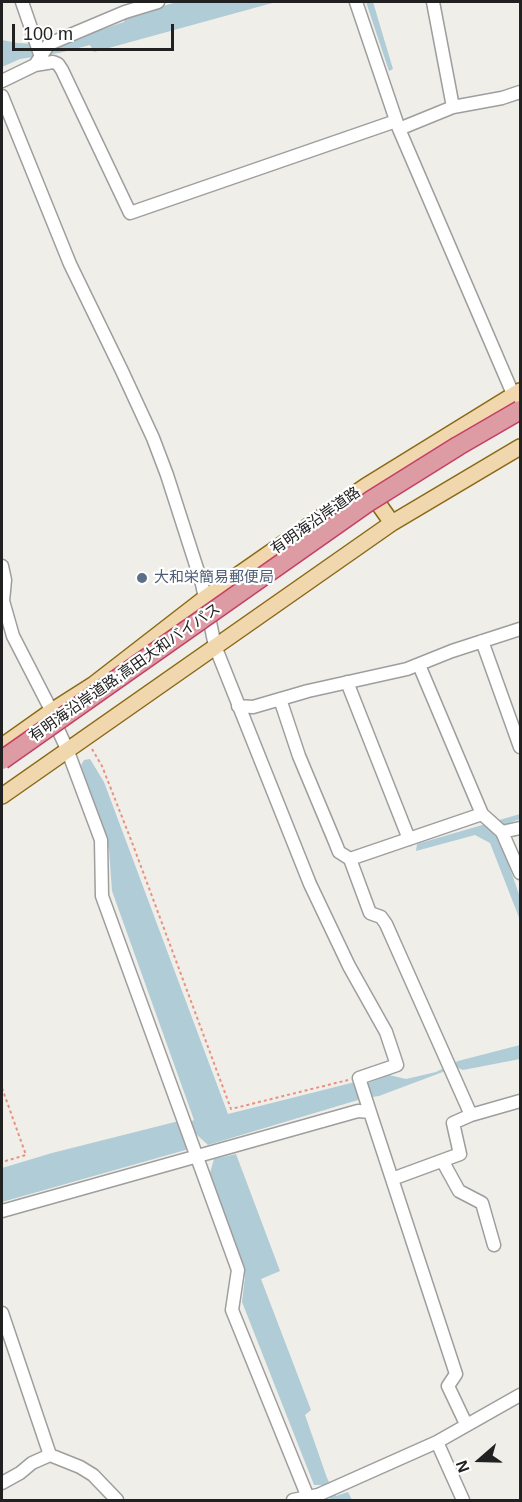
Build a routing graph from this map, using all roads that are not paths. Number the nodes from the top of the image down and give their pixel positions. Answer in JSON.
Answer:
{"nodes":[{"id":1,"x":22,"y":2,"type":"edge"},
{"id":2,"x":158,"y":2,"type":"edge"},
{"id":3,"x":356,"y":2,"type":"edge"},
{"id":4,"x":433,"y":2,"type":"edge"},
{"id":5,"x":38,"y":61,"type":"junction"},
{"id":6,"x":2,"y":81,"type":"edge"},
{"id":7,"x":520,"y":92,"type":"edge"},
{"id":8,"x":3,"y":100,"type":"edge"},
{"id":9,"x":453,"y":107,"type":"junction"},
{"id":10,"x":397,"y":125,"type":"junction"},
{"id":11,"x":519,"y":403,"type":"edge"},
{"id":12,"x":520,"y":447,"type":"edge"},
{"id":13,"x":366,"y":486,"type":"junction"},
{"id":14,"x":392,"y":523,"type":"junction"},
{"id":15,"x":2,"y":566,"type":"edge"},
{"id":16,"x":205,"y":598,"type":"junction"},
{"id":17,"x":520,"y":629,"type":"edge"},
{"id":18,"x":482,"y":641,"type":"junction"},
{"id":19,"x":215,"y":646,"type":"junction"},
{"id":20,"x":419,"y":665,"type":"junction"},
{"id":21,"x":347,"y":682,"type":"junction"},
{"id":22,"x":280,"y":699,"type":"junction"},
{"id":23,"x":238,"y":706,"type":"junction"},
{"id":24,"x":50,"y":712,"type":"junction"},
{"id":25,"x":2,"y":746,"type":"edge"},
{"id":26,"x":520,"y":747,"type":"edge"},
{"id":27,"x":67,"y":749,"type":"junction"},
{"id":28,"x":2,"y":760,"type":"edge"},
{"id":29,"x":2,"y":796,"type":"edge"},
{"id":30,"x":482,"y":814,"type":"junction"},
{"id":31,"x":520,"y":828,"type":"edge"},
{"id":32,"x":502,"y":832,"type":"junction"},
{"id":33,"x":409,"y":839,"type":"junction"},
{"id":34,"x":350,"y":859,"type":"junction"},
{"id":35,"x":520,"y":873,"type":"edge"},
{"id":36,"x":520,"y":1101,"type":"edge"},
{"id":37,"x":370,"y":1112,"type":"junction"},
{"id":38,"x":471,"y":1115,"type":"junction"},
{"id":39,"x":198,"y":1156,"type":"junction"},
{"id":40,"x":443,"y":1162,"type":"junction"},
{"id":41,"x":392,"y":1179,"type":"junction"},
{"id":42,"x":2,"y":1211,"type":"edge"},
{"id":43,"x":494,"y":1245,"type":"dead end"},
{"id":44,"x":2,"y":1313,"type":"edge"},
{"id":45,"x":520,"y":1395,"type":"edge"},
{"id":46,"x":466,"y":1424,"type":"junction"},
{"id":47,"x":437,"y":1442,"type":"junction"},
{"id":48,"x":50,"y":1455,"type":"junction"},
{"id":49,"x":2,"y":1483,"type":"edge"},
{"id":50,"x":312,"y":1498,"type":"edge"},
{"id":51,"x":117,"y":1500,"type":"edge"},
{"id":52,"x":293,"y":1500,"type":"edge"},
{"id":53,"x":463,"y":1500,"type":"edge"}],
"edges":[{"from":1,"to":5,"type":"street"},
{"from":2,"to":5,"type":"street"},
{"from":3,"to":10,"type":"street"},
{"from":4,"to":9,"type":"street"},
{"from":5,"to":6,"type":"street"},
{"from":5,"to":10,"type":"street"},
{"from":7,"to":9,"type":"street"},
{"from":8,"to":16,"type":"street"},
{"from":9,"to":10,"type":"street"},
{"from":10,"to":11,"type":"street"},
{"from":11,"to":13,"type":"main road","name":"有明海沿岸道路"},
{"from":11,"to":28,"type":"highway","name":"有明海沿岸道路;高田大和バイパス","bridge":true},
{"from":12,"to":14,"type":"main road"},
{"from":13,"to":14,"type":"main road"},
{"from":13,"to":16,"type":"main road","name":"有明海沿岸道路"},
{"from":14,"to":19,"type":"main road"},
{"from":15,"to":24,"type":"street"},
{"from":16,"to":19,"type":"street"},
{"from":16,"to":24,"type":"main road","name":"有明海沿岸道路"},
{"from":17,"to":18,"type":"street"},
{"from":18,"to":20,"type":"street"},
{"from":18,"to":26,"type":"street"},
{"from":19,"to":23,"type":"street"},
{"from":19,"to":27,"type":"main road"},
{"from":20,"to":21,"type":"street"},
{"from":20,"to":30,"type":"street"},
{"from":21,"to":22,"type":"street"},
{"from":21,"to":33,"type":"street"},
{"from":22,"to":23,"type":"street"},
{"from":22,"to":34,"type":"street"},
{"from":23,"to":37,"type":"street"},
{"from":24,"to":25,"type":"main road","name":"有明海沿岸道路"},
{"from":24,"to":27,"type":"street"},
{"from":27,"to":29,"type":"main road"},
{"from":27,"to":39,"type":"street"},
{"from":30,"to":32,"type":"street"},
{"from":30,"to":33,"type":"street"},
{"from":31,"to":32,"type":"street"},
{"from":32,"to":35,"type":"street"},
{"from":33,"to":34,"type":"street"},
{"from":34,"to":38,"type":"street"},
{"from":36,"to":38,"type":"street"},
{"from":37,"to":39,"type":"street"},
{"from":37,"to":41,"type":"street"},
{"from":38,"to":40,"type":"street"},
{"from":39,"to":42,"type":"street"},
{"from":39,"to":50,"type":"street"},
{"from":40,"to":41,"type":"street"},
{"from":40,"to":43,"type":"street"},
{"from":41,"to":46,"type":"street"},
{"from":44,"to":48,"type":"street"},
{"from":45,"to":46,"type":"street"},
{"from":46,"to":47,"type":"street"},
{"from":47,"to":50,"type":"street"},
{"from":47,"to":53,"type":"street"},
{"from":48,"to":49,"type":"street"},
{"from":48,"to":51,"type":"street"},
{"from":50,"to":52,"type":"street"}]}
